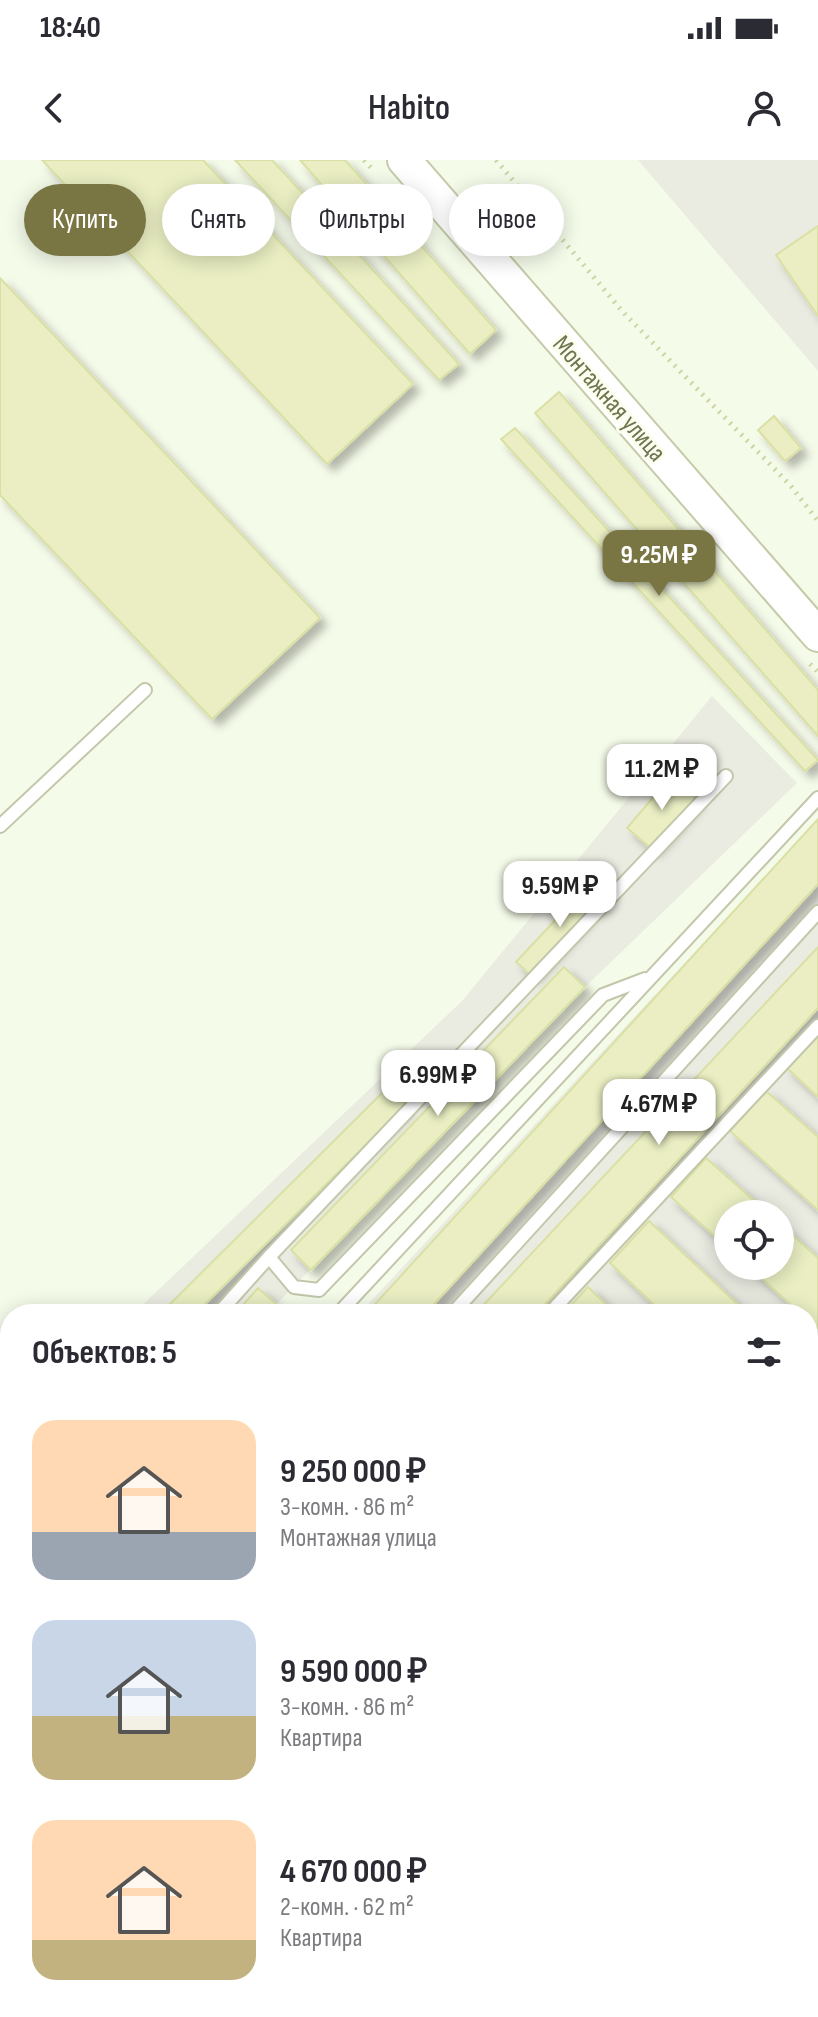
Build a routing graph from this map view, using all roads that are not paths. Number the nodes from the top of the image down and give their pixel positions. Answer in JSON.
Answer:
{"nodes":[{"id":1,"x":404,"y":160,"type":"edge"},
{"id":2,"x":818,"y":635,"type":"edge"},
{"id":3,"x":145,"y":690,"type":"dead end"},
{"id":4,"x":726,"y":776,"type":"dead end"},
{"id":5,"x":818,"y":798,"type":"edge"},
{"id":6,"x":0,"y":826,"type":"edge"},
{"id":7,"x":818,"y":912,"type":"edge"},
{"id":8,"x":648,"y":978,"type":"junction"},
{"id":9,"x":818,"y":1026,"type":"edge"},
{"id":10,"x":269,"y":1257,"type":"junction"},
{"id":11,"x":227,"y":1304,"type":"edge"},
{"id":12,"x":347,"y":1304,"type":"edge"},
{"id":13,"x":461,"y":1304,"type":"edge"},
{"id":14,"x":558,"y":1304,"type":"edge"}],
"edges":[{"from":1,"to":2,"type":"main road","name":"Монтажная улица"},
{"from":3,"to":6,"type":"lane"},
{"from":4,"to":10,"type":"lane"},
{"from":5,"to":8,"type":"lane"},
{"from":7,"to":13,"type":"lane"},
{"from":8,"to":10,"type":"lane"},
{"from":8,"to":12,"type":"lane"},
{"from":9,"to":14,"type":"lane"},
{"from":10,"to":11,"type":"lane"}]}
